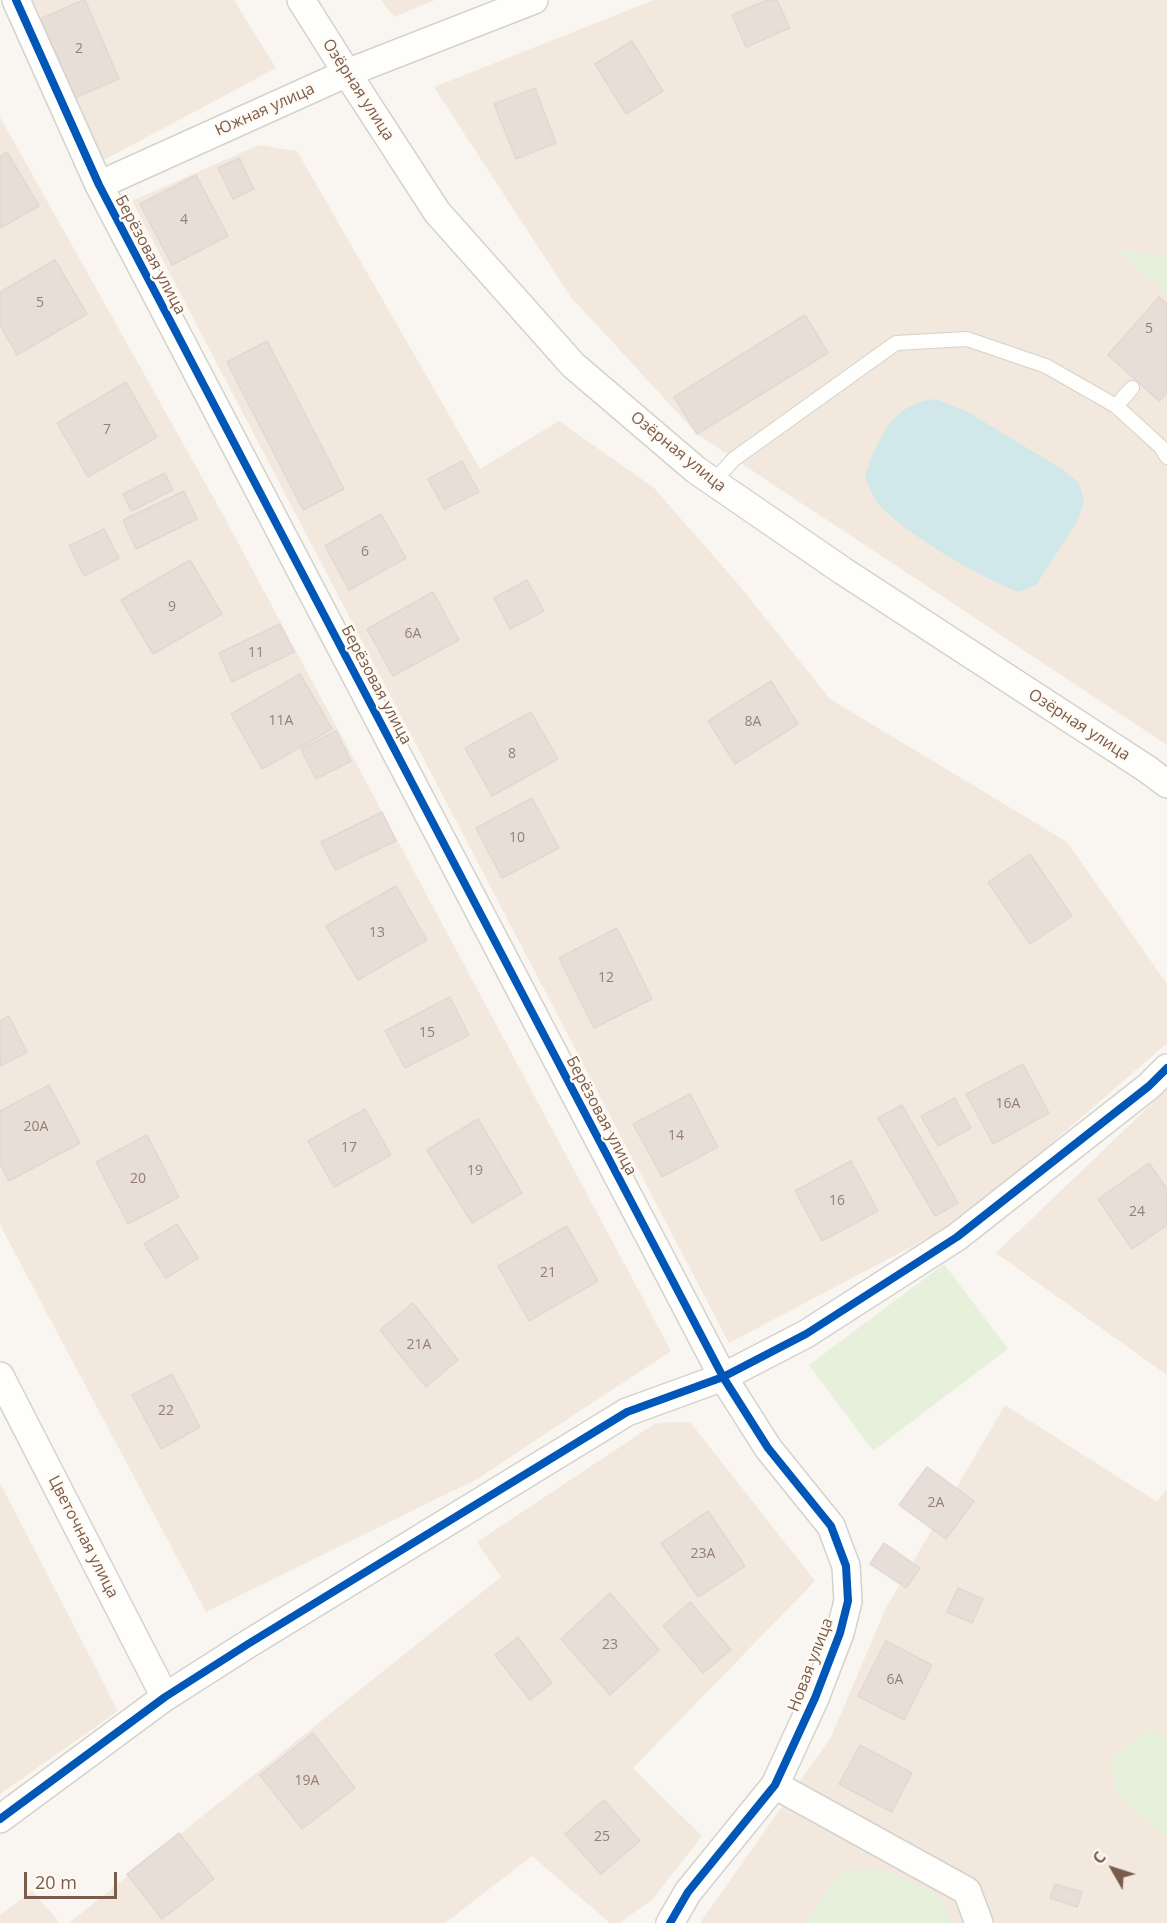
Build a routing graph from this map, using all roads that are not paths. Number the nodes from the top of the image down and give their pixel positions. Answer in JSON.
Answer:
{"nodes":[{"id":1,"x":16,"y":0,"type":"edge"},
{"id":2,"x":302,"y":0,"type":"edge"},
{"id":3,"x":534,"y":0,"type":"edge"},
{"id":4,"x":347,"y":73,"type":"junction"},
{"id":5,"x":99,"y":185,"type":"junction"},
{"id":6,"x":1132,"y":388,"type":"dead end"},
{"id":7,"x":1116,"y":406,"type":"junction"},
{"id":8,"x":1167,"y":457,"type":"edge"},
{"id":9,"x":713,"y":482,"type":"junction"},
{"id":10,"x":1167,"y":784,"type":"edge"},
{"id":11,"x":1167,"y":1068,"type":"edge"},
{"id":12,"x":0,"y":1376,"type":"edge"},
{"id":13,"x":723,"y":1377,"type":"junction"},
{"id":14,"x":165,"y":1697,"type":"junction"},
{"id":15,"x":775,"y":1785,"type":"junction"},
{"id":16,"x":0,"y":1819,"type":"edge"},
{"id":17,"x":670,"y":1923,"type":"edge"},
{"id":18,"x":980,"y":1923,"type":"edge"}],
"edges":[{"from":1,"to":5,"type":"street","name":"Берёзовая улица"},
{"from":2,"to":4,"type":"street","name":"Озёрная улица"},
{"from":3,"to":4,"type":"street","name":"Южная улица"},
{"from":4,"to":5,"type":"street","name":"Южная улица"},
{"from":4,"to":9,"type":"street","name":"Озёрная улица"},
{"from":5,"to":13,"type":"street","name":"Берёзовая улица"},
{"from":6,"to":7,"type":"lane"},
{"from":7,"to":8,"type":"lane"},
{"from":7,"to":9,"type":"lane"},
{"from":9,"to":10,"type":"street","name":"Озёрная улица"},
{"from":11,"to":13,"type":"street"},
{"from":12,"to":14,"type":"street","name":"Цветочная улица"},
{"from":13,"to":14,"type":"street"},
{"from":13,"to":15,"type":"street","name":"Новая улица"},
{"from":14,"to":16,"type":"street"},
{"from":15,"to":17,"type":"street","name":"Новая улица"},
{"from":15,"to":18,"type":"street"}]}
